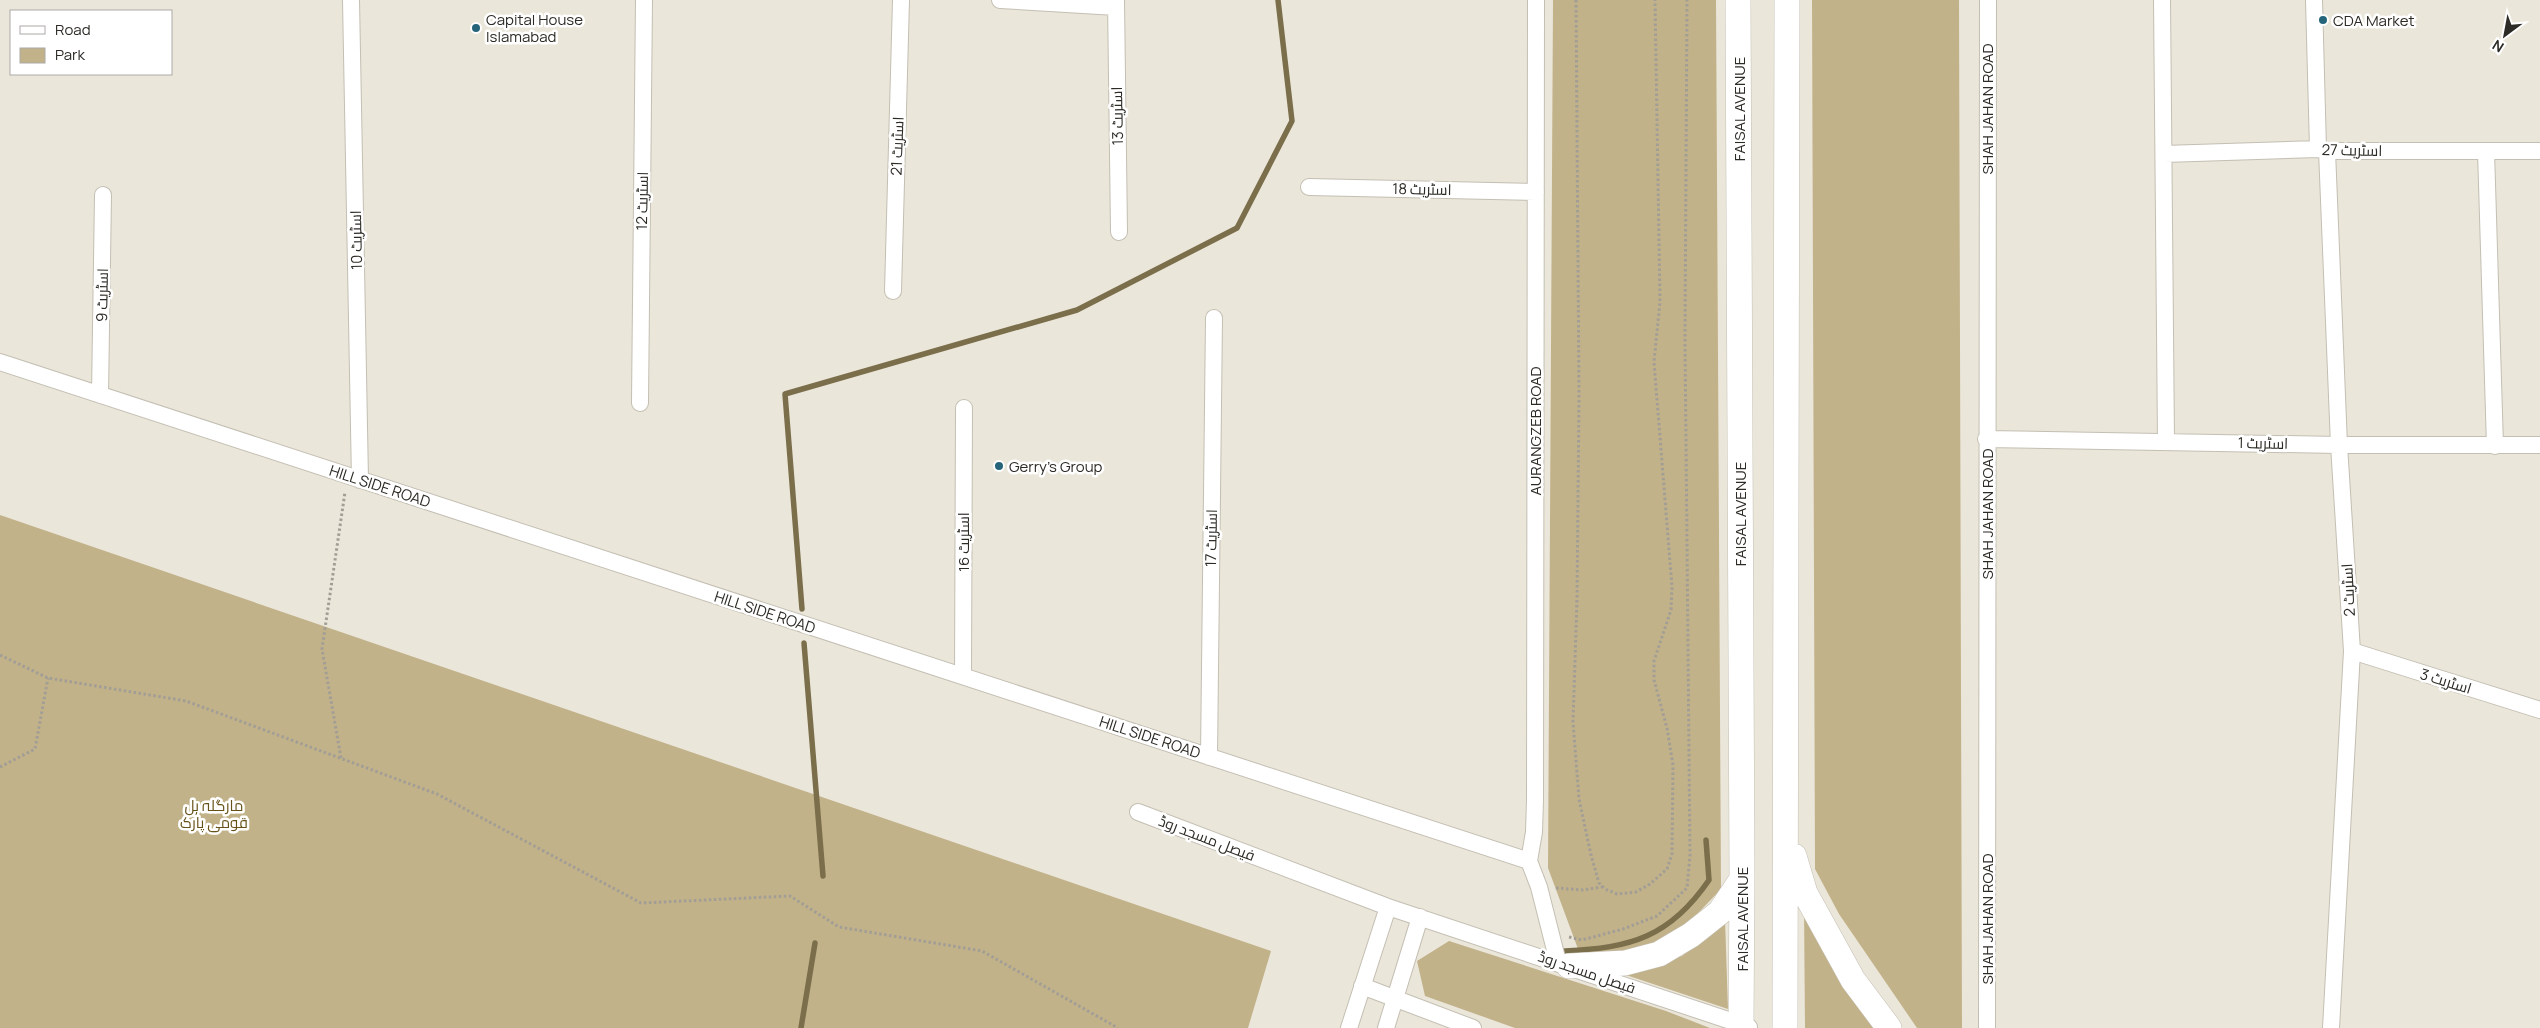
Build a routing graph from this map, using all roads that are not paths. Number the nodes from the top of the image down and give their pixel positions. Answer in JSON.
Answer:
{"nodes":[{"id":1,"x":351,"y":0,"type":"edge"},
{"id":2,"x":644,"y":0,"type":"edge"},
{"id":3,"x":901,"y":0,"type":"edge"},
{"id":4,"x":1000,"y":0,"type":"edge"},
{"id":5,"x":1536,"y":0,"type":"edge"},
{"id":6,"x":1738,"y":0,"type":"edge"},
{"id":7,"x":1787,"y":0,"type":"edge"},
{"id":8,"x":1988,"y":0,"type":"edge"},
{"id":9,"x":2162,"y":0,"type":"edge"},
{"id":10,"x":2314,"y":0,"type":"edge"},
{"id":11,"x":1116,"y":3,"type":"edge"},
{"id":12,"x":2322,"y":150,"type":"junction"},
{"id":13,"x":2486,"y":151,"type":"junction"},
{"id":14,"x":2540,"y":151,"type":"edge"},
{"id":15,"x":2164,"y":154,"type":"junction"},
{"id":16,"x":1309,"y":186,"type":"dead end"},
{"id":17,"x":1536,"y":192,"type":"junction"},
{"id":18,"x":103,"y":195,"type":"dead end"},
{"id":19,"x":1119,"y":232,"type":"dead end"},
{"id":20,"x":893,"y":291,"type":"dead end"},
{"id":21,"x":1214,"y":318,"type":"dead end"},
{"id":22,"x":0,"y":362,"type":"edge"},
{"id":23,"x":100,"y":395,"type":"junction"},
{"id":24,"x":640,"y":403,"type":"dead end"},
{"id":25,"x":964,"y":408,"type":"dead end"},
{"id":26,"x":1986,"y":439,"type":"junction"},
{"id":27,"x":2166,"y":441,"type":"junction"},
{"id":28,"x":2339,"y":445,"type":"junction"},
{"id":29,"x":2540,"y":445,"type":"edge"},
{"id":30,"x":2495,"y":446,"type":"junction"},
{"id":31,"x":354,"y":478,"type":"junction"},
{"id":32,"x":2352,"y":651,"type":"junction"},
{"id":33,"x":963,"y":676,"type":"junction"},
{"id":34,"x":2540,"y":710,"type":"edge"},
{"id":35,"x":1209,"y":757,"type":"junction"},
{"id":36,"x":1138,"y":812,"type":"dead end"},
{"id":37,"x":1786,"y":830,"type":"junction"},
{"id":38,"x":1529,"y":861,"type":"junction"},
{"id":39,"x":1742,"y":879,"type":"junction"},
{"id":40,"x":1388,"y":907,"type":"junction"},
{"id":41,"x":1420,"y":917,"type":"junction"},
{"id":42,"x":1564,"y":964,"type":"junction"},
{"id":43,"x":1362,"y":986,"type":"junction"},
{"id":44,"x":1395,"y":999,"type":"junction"},
{"id":45,"x":1745,"y":1027,"type":"edge"},
{"id":46,"x":1348,"y":1028,"type":"edge"},
{"id":47,"x":1386,"y":1028,"type":"edge"},
{"id":48,"x":1473,"y":1028,"type":"edge"},
{"id":49,"x":1785,"y":1028,"type":"edge"},
{"id":50,"x":1889,"y":1028,"type":"edge"},
{"id":51,"x":1987,"y":1028,"type":"edge"},
{"id":52,"x":2331,"y":1028,"type":"edge"}],
"edges":[{"from":1,"to":31,"type":"street","name":"اسٹریٹ 10"},
{"from":2,"to":24,"type":"street","name":"اسٹریٹ 12"},
{"from":3,"to":20,"type":"street","name":"اسٹریٹ 21"},
{"from":4,"to":11,"type":"street"},
{"from":5,"to":17,"type":"street","name":"AURANGZEB ROAD"},
{"from":6,"to":39,"type":"main road","name":"FAISAL AVENUE"},
{"from":7,"to":37,"type":"main road"},
{"from":8,"to":26,"type":"street","name":"SHAH JAHAN ROAD"},
{"from":9,"to":15,"type":"street"},
{"from":10,"to":12,"type":"street","name":"اسٹریٹ 2"},
{"from":11,"to":19,"type":"street","name":"اسٹریٹ 13"},
{"from":12,"to":13,"type":"street","name":"اسٹریٹ 27"},
{"from":12,"to":15,"type":"street","name":"اسٹریٹ 27"},
{"from":12,"to":28,"type":"street","name":"اسٹریٹ 2"},
{"from":13,"to":14,"type":"street","name":"اسٹریٹ 27"},
{"from":13,"to":30,"type":"street"},
{"from":15,"to":27,"type":"street"},
{"from":16,"to":17,"type":"street","name":"اسٹریٹ 18"},
{"from":17,"to":38,"type":"street","name":"AURANGZEB ROAD"},
{"from":18,"to":23,"type":"street","name":"اسٹریٹ 9"},
{"from":21,"to":35,"type":"street","name":"اسٹریٹ 17"},
{"from":22,"to":23,"type":"street","name":"HILL SIDE ROAD"},
{"from":23,"to":31,"type":"street","name":"HILL SIDE ROAD"},
{"from":25,"to":33,"type":"street","name":"اسٹریٹ 16"},
{"from":26,"to":27,"type":"street","name":"اسٹریٹ 1"},
{"from":26,"to":51,"type":"street","name":"SHAH JAHAN ROAD"},
{"from":27,"to":28,"type":"street","name":"اسٹریٹ 1"},
{"from":28,"to":30,"type":"street","name":"اسٹریٹ 1"},
{"from":28,"to":32,"type":"street","name":"اسٹریٹ 2"},
{"from":29,"to":30,"type":"street","name":"اسٹریٹ 1"},
{"from":31,"to":33,"type":"street","name":"HILL SIDE ROAD"},
{"from":32,"to":34,"type":"street","name":"اسٹریٹ 3"},
{"from":32,"to":52,"type":"street","name":"اسٹریٹ 2"},
{"from":33,"to":35,"type":"street","name":"HILL SIDE ROAD"},
{"from":35,"to":38,"type":"street","name":"HILL SIDE ROAD"},
{"from":36,"to":40,"type":"street","name":"فیصل مسجد روڈ"},
{"from":37,"to":49,"type":"main road"},
{"from":37,"to":50,"type":"main road"},
{"from":38,"to":42,"type":"street"},
{"from":39,"to":42,"type":"main road"},
{"from":39,"to":45,"type":"main road","name":"FAISAL AVENUE"},
{"from":40,"to":41,"type":"street","name":"فیصل مسجد روڈ"},
{"from":40,"to":43,"type":"street"},
{"from":41,"to":42,"type":"street","name":"فیصل مسجد روڈ"},
{"from":41,"to":44,"type":"street"},
{"from":42,"to":45,"type":"street","name":"فیصل مسجد روڈ"},
{"from":43,"to":44,"type":"street"},
{"from":43,"to":46,"type":"street"},
{"from":44,"to":47,"type":"street"},
{"from":44,"to":48,"type":"street"}]}
